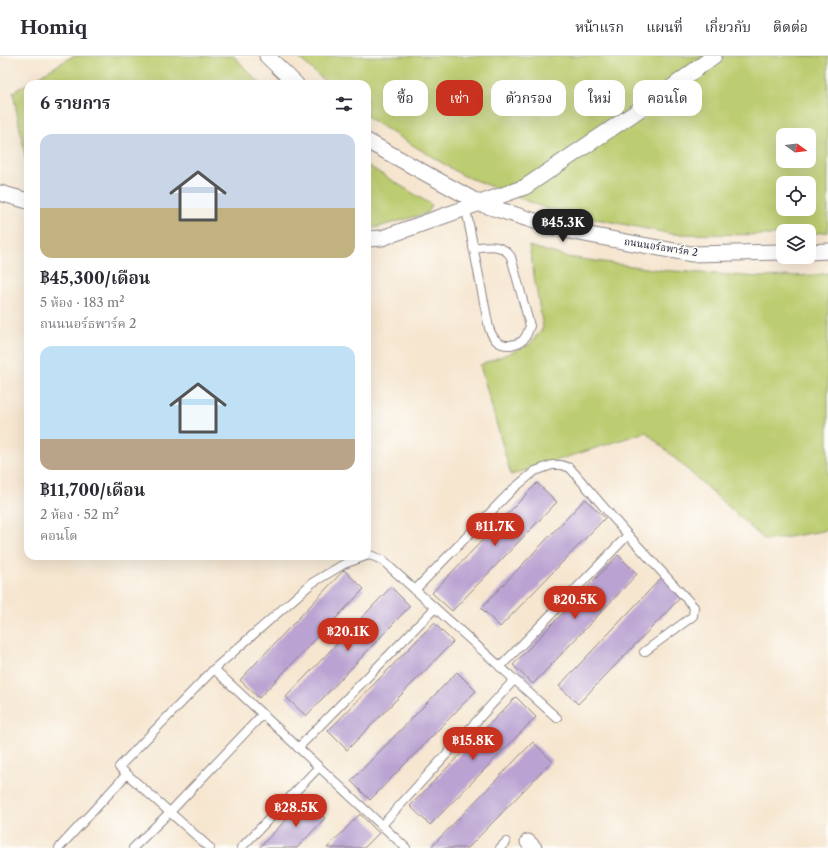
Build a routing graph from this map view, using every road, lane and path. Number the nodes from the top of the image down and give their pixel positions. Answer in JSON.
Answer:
{"nodes":[{"id":1,"x":267,"y":56,"type":"edge"},
{"id":2,"x":714,"y":56,"type":"edge"},
{"id":3,"x":292,"y":80,"type":"edge"},
{"id":4,"x":371,"y":143,"type":"edge"},
{"id":5,"x":0,"y":193,"type":"edge"},
{"id":6,"x":24,"y":200,"type":"edge"},
{"id":7,"x":481,"y":204,"type":"junction"},
{"id":8,"x":466,"y":209,"type":"junction"},
{"id":9,"x":371,"y":239,"type":"edge"},
{"id":10,"x":473,"y":248,"type":"junction"},
{"id":11,"x":828,"y":251,"type":"edge"},
{"id":12,"x":776,"y":252,"type":"edge"},
{"id":13,"x":816,"y":252,"type":"edge"},
{"id":14,"x":628,"y":535,"type":"junction"},
{"id":15,"x":371,"y":555,"type":"edge"},
{"id":16,"x":355,"y":560,"type":"edge"},
{"id":17,"x":415,"y":590,"type":"junction"},
{"id":18,"x":435,"y":608,"type":"junction"},
{"id":19,"x":644,"y":652,"type":"dead end"},
{"id":20,"x":500,"y":667,"type":"junction"},
{"id":21,"x":214,"y":669,"type":"junction"},
{"id":22,"x":514,"y":680,"type":"junction"},
{"id":23,"x":263,"y":714,"type":"junction"},
{"id":24,"x":557,"y":718,"type":"dead end"},
{"id":25,"x":298,"y":748,"type":"junction"},
{"id":26,"x":319,"y":767,"type":"junction"},
{"id":27,"x":127,"y":774,"type":"junction"},
{"id":28,"x":170,"y":812,"type":"junction"},
{"id":29,"x":382,"y":825,"type":"junction"},
{"id":30,"x":59,"y":848,"type":"edge"},
{"id":31,"x":133,"y":848,"type":"edge"},
{"id":32,"x":210,"y":848,"type":"edge"},
{"id":33,"x":241,"y":848,"type":"edge"},
{"id":34,"x":405,"y":848,"type":"edge"}],
"edges":[{"from":1,"to":3,"type":"street"},
{"from":2,"to":7,"type":"street"},
{"from":4,"to":7,"type":"street","name":"ถนนนอร์ธพาร์ค 2"},
{"from":5,"to":6,"type":"street"},
{"from":7,"to":8,"type":"street"},
{"from":7,"to":12,"type":"street","name":"ถนนนอร์ธพาร์ค 2"},
{"from":8,"to":9,"type":"street"},
{"from":8,"to":10,"type":"lane"},
{"from":10,"to":10,"type":"lane"},
{"from":11,"to":13,"type":"street"},
{"from":14,"to":17,"type":"lane"},
{"from":14,"to":19,"type":"lane"},
{"from":14,"to":20,"type":"lane"},
{"from":15,"to":17,"type":"lane"},
{"from":16,"to":21,"type":"lane"},
{"from":17,"to":18,"type":"lane"},
{"from":18,"to":20,"type":"lane"},
{"from":18,"to":25,"type":"lane"},
{"from":20,"to":22,"type":"lane"},
{"from":21,"to":23,"type":"lane"},
{"from":21,"to":27,"type":"lane"},
{"from":22,"to":24,"type":"lane"},
{"from":22,"to":29,"type":"lane"},
{"from":23,"to":25,"type":"lane"},
{"from":23,"to":28,"type":"lane"},
{"from":25,"to":26,"type":"lane"},
{"from":26,"to":29,"type":"lane"},
{"from":26,"to":33,"type":"lane"},
{"from":27,"to":28,"type":"lane"},
{"from":27,"to":30,"type":"lane"},
{"from":28,"to":31,"type":"lane"},
{"from":28,"to":32,"type":"lane"},
{"from":29,"to":34,"type":"lane"}]}
